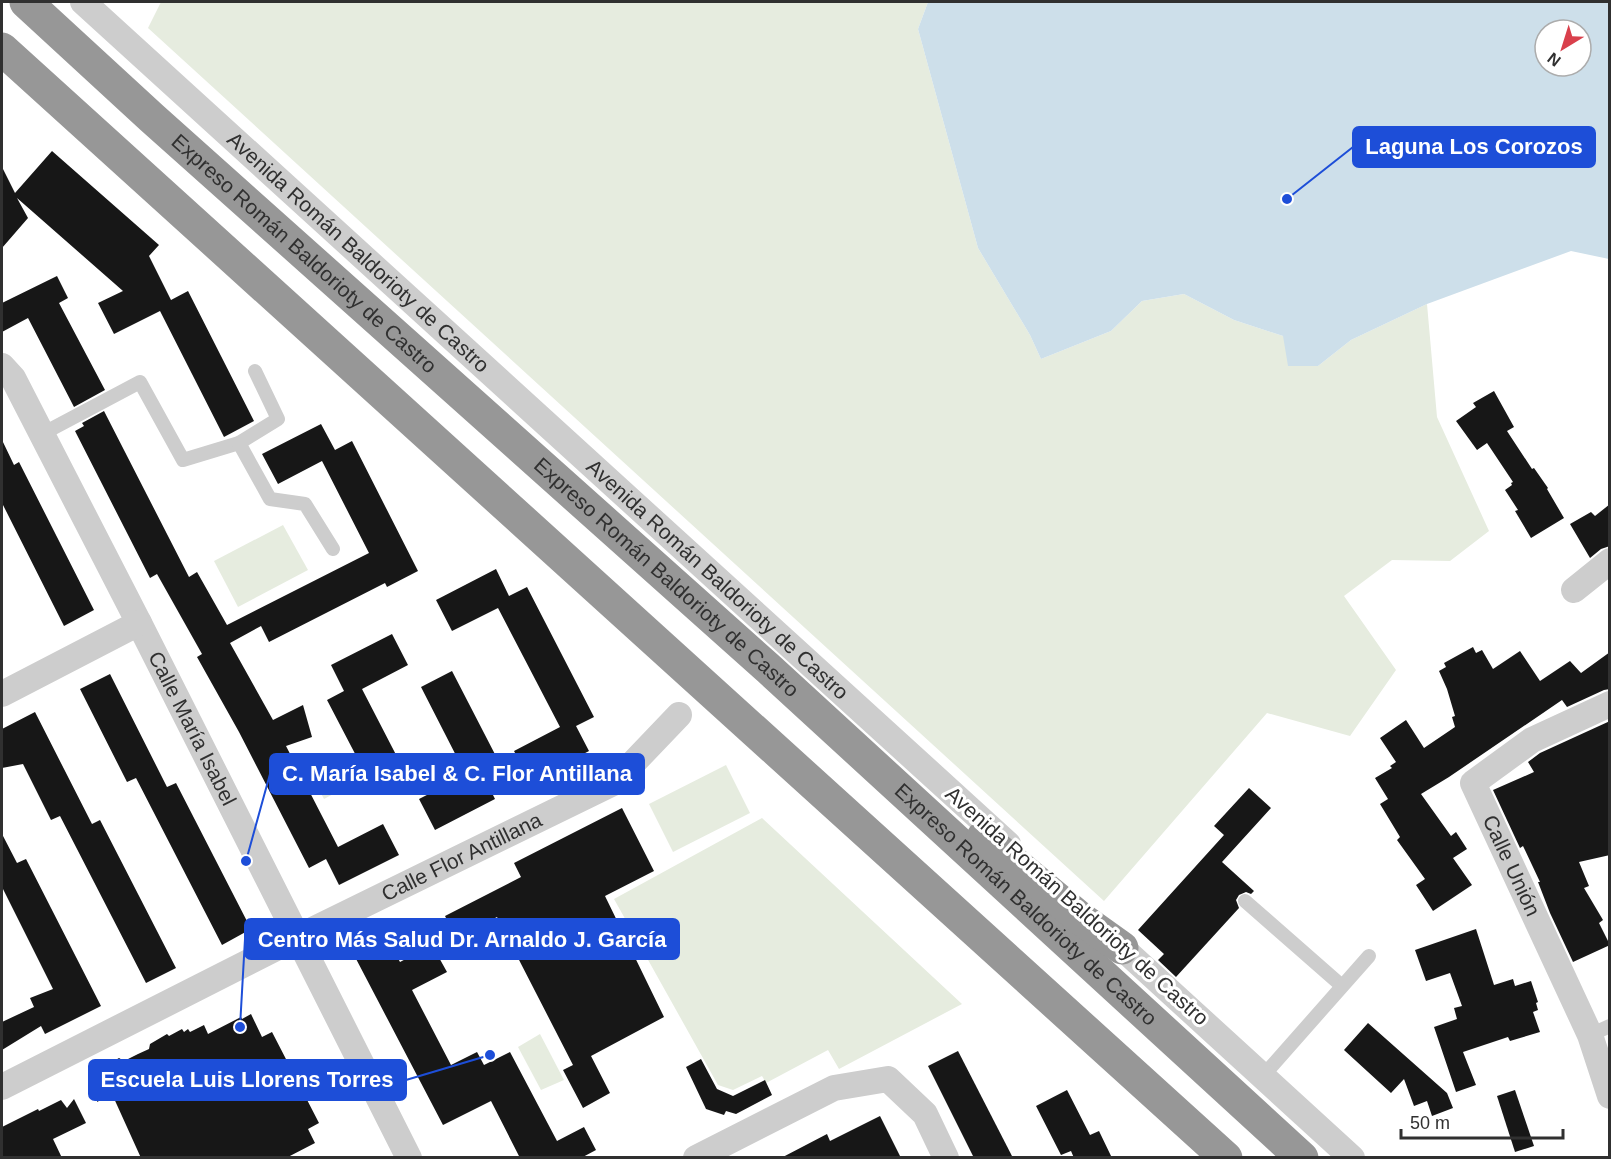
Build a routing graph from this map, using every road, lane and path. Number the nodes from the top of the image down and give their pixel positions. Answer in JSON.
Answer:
{"nodes":[{"id":1,"x":26,"y":2,"type":"edge"},
{"id":2,"x":83,"y":2,"type":"edge"},
{"id":3,"x":2,"y":49,"type":"edge"},
{"id":4,"x":2,"y":366,"type":"edge"},
{"id":5,"x":255,"y":371,"type":"dead end"},
{"id":6,"x":42,"y":434,"type":"junction"},
{"id":7,"x":239,"y":443,"type":"junction"},
{"id":8,"x":333,"y":549,"type":"dead end"},
{"id":9,"x":1610,"y":561,"type":"edge"},
{"id":10,"x":1574,"y":590,"type":"dead end"},
{"id":11,"x":139,"y":623,"type":"junction"},
{"id":12,"x":769,"y":669,"type":"junction"},
{"id":13,"x":2,"y":694,"type":"edge"},
{"id":14,"x":1610,"y":704,"type":"edge"},
{"id":15,"x":679,"y":715,"type":"dead end"},
{"id":16,"x":1245,"y":901,"type":"dead end"},
{"id":17,"x":298,"y":937,"type":"junction"},
{"id":18,"x":1122,"y":948,"type":"junction"},
{"id":19,"x":1369,"y":956,"type":"dead end"},
{"id":20,"x":1342,"y":986,"type":"junction"},
{"id":21,"x":1600,"y":1031,"type":"edge"},
{"id":22,"x":1263,"y":1076,"type":"junction"},
{"id":23,"x":2,"y":1087,"type":"edge"},
{"id":24,"x":1610,"y":1096,"type":"edge"},
{"id":25,"x":409,"y":1158,"type":"edge"},
{"id":26,"x":696,"y":1158,"type":"edge"},
{"id":27,"x":946,"y":1158,"type":"edge"},
{"id":28,"x":1226,"y":1158,"type":"edge"},
{"id":29,"x":1302,"y":1158,"type":"edge"},
{"id":30,"x":1352,"y":1158,"type":"edge"}],
"edges":[{"from":1,"to":12,"type":"highway","name":"Expreso Román Baldorioty de Castro"},
{"from":2,"to":18,"type":"street","name":"Avenida Román Baldorioty de Castro"},
{"from":3,"to":28,"type":"highway"},
{"from":4,"to":6,"type":"street","name":"Calle María Isabel"},
{"from":5,"to":7,"type":"lane"},
{"from":6,"to":7,"type":"lane"},
{"from":6,"to":11,"type":"street","name":"Calle María Isabel"},
{"from":7,"to":8,"type":"lane"},
{"from":9,"to":10,"type":"street"},
{"from":11,"to":13,"type":"street"},
{"from":11,"to":17,"type":"street","name":"Calle María Isabel"},
{"from":12,"to":18,"type":"highway"},
{"from":12,"to":29,"type":"highway","name":"Expreso Román Baldorioty de Castro"},
{"from":14,"to":21,"type":"street","name":"Calle Unión"},
{"from":15,"to":17,"type":"street","name":"Calle Flor Antillana"},
{"from":16,"to":20,"type":"lane"},
{"from":17,"to":23,"type":"street","name":"Calle Flor Antillana"},
{"from":17,"to":25,"type":"street","name":"Calle María Isabel"},
{"from":18,"to":22,"type":"street","name":"Avenida Román Baldorioty de Castro"},
{"from":19,"to":20,"type":"lane"},
{"from":20,"to":22,"type":"lane"},
{"from":21,"to":24,"type":"street","name":"Calle Unión"},
{"from":22,"to":30,"type":"street","name":"Avenida Román Baldorioty de Castro"},
{"from":26,"to":27,"type":"street"}]}
